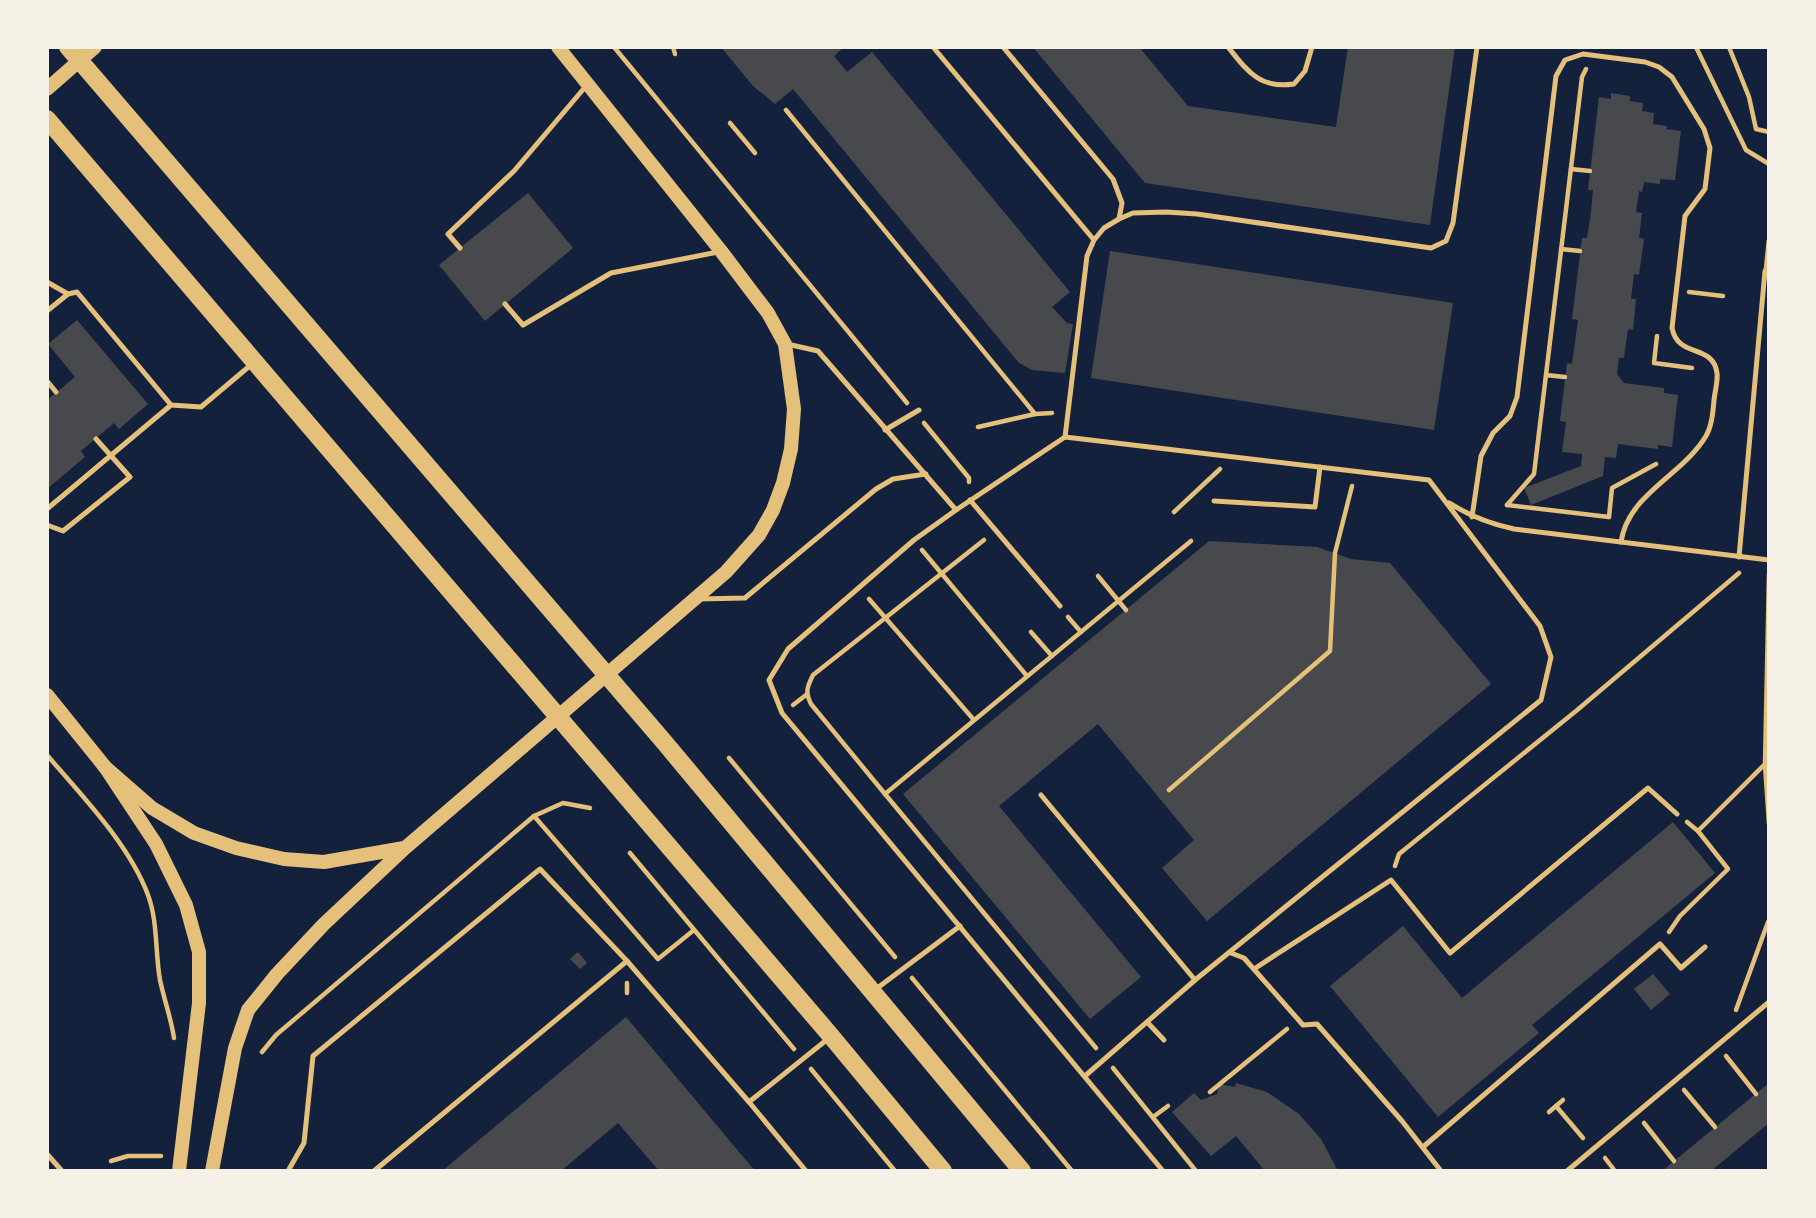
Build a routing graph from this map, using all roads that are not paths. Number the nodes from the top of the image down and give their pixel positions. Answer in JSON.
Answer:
{"nodes":[{"id":1,"x":95,"y":47,"type":"edge"},
{"id":2,"x":558,"y":47,"type":"edge"},
{"id":3,"x":933,"y":47,"type":"edge"},
{"id":4,"x":1003,"y":47,"type":"edge"},
{"id":5,"x":1228,"y":47,"type":"edge"},
{"id":6,"x":1312,"y":47,"type":"edge"},
{"id":7,"x":1477,"y":47,"type":"edge"},
{"id":8,"x":74,"y":54,"type":"edge"},
{"id":9,"x":588,"y":84,"type":"junction"},
{"id":10,"x":47,"y":89,"type":"edge"},
{"id":11,"x":47,"y":120,"type":"edge"},
{"id":12,"x":1119,"y":219,"type":"junction"},
{"id":13,"x":1094,"y":240,"type":"junction"},
{"id":14,"x":1769,"y":241,"type":"edge"},
{"id":15,"x":460,"y":248,"type":"dead end"},
{"id":16,"x":721,"y":251,"type":"junction"},
{"id":17,"x":1767,"y":271,"type":"edge"},
{"id":18,"x":47,"y":282,"type":"edge"},
{"id":19,"x":68,"y":294,"type":"junction"},
{"id":20,"x":506,"y":304,"type":"dead end"},
{"id":21,"x":47,"y":311,"type":"edge"},
{"id":22,"x":785,"y":344,"type":"junction"},
{"id":23,"x":254,"y":362,"type":"junction"},
{"id":24,"x":47,"y":382,"type":"edge"},
{"id":25,"x":57,"y":393,"type":"dead end"},
{"id":26,"x":171,"y":405,"type":"junction"},
{"id":27,"x":918,"y":412,"type":"road end"},
{"id":28,"x":885,"y":430,"type":"junction"},
{"id":29,"x":1065,"y":437,"type":"junction"},
{"id":30,"x":96,"y":439,"type":"dead end"},
{"id":31,"x":112,"y":454,"type":"junction"},
{"id":32,"x":1320,"y":467,"type":"junction"},
{"id":33,"x":926,"y":474,"type":"junction"},
{"id":34,"x":1444,"y":499,"type":"junction"},
{"id":35,"x":970,"y":500,"type":"junction"},
{"id":36,"x":1214,"y":501,"type":"dead end"},
{"id":37,"x":47,"y":509,"type":"edge"},
{"id":38,"x":956,"y":510,"type":"junction"},
{"id":39,"x":1472,"y":517,"type":"junction"},
{"id":40,"x":47,"y":525,"type":"edge"},
{"id":41,"x":1621,"y":542,"type":"junction"},
{"id":42,"x":1739,"y":557,"type":"junction"},
{"id":43,"x":1769,"y":560,"type":"edge"},
{"id":44,"x":695,"y":599,"type":"junction"},
{"id":45,"x":1060,"y":606,"type":"dead end"},
{"id":46,"x":606,"y":674,"type":"junction"},
{"id":47,"x":47,"y":695,"type":"edge"},
{"id":48,"x":559,"y":717,"type":"junction"},
{"id":49,"x":105,"y":767,"type":"junction"},
{"id":50,"x":1041,"y":795,"type":"dead end"},
{"id":51,"x":1677,"y":814,"type":"road end"},
{"id":52,"x":405,"y":848,"type":"junction"},
{"id":53,"x":960,"y":926,"type":"junction"},
{"id":54,"x":1705,"y":947,"type":"dead end"},
{"id":55,"x":1231,"y":953,"type":"junction"},
{"id":56,"x":627,"y":961,"type":"junction"},
{"id":57,"x":1254,"y":969,"type":"junction"},
{"id":58,"x":1195,"y":980,"type":"junction"},
{"id":59,"x":874,"y":991,"type":"junction"},
{"id":60,"x":1769,"y":1002,"type":"edge"},
{"id":61,"x":1148,"y":1023,"type":"junction"},
{"id":62,"x":831,"y":1036,"type":"junction"},
{"id":63,"x":1164,"y":1040,"type":"dead end"},
{"id":64,"x":1085,"y":1076,"type":"junction"},
{"id":65,"x":749,"y":1102,"type":"junction"},
{"id":66,"x":1423,"y":1147,"type":"junction"},
{"id":67,"x":47,"y":1154,"type":"edge"},
{"id":68,"x":62,"y":1171,"type":"edge"},
{"id":69,"x":179,"y":1171,"type":"edge"},
{"id":70,"x":212,"y":1171,"type":"edge"},
{"id":71,"x":288,"y":1171,"type":"edge"},
{"id":72,"x":374,"y":1171,"type":"edge"},
{"id":73,"x":806,"y":1171,"type":"edge"},
{"id":74,"x":943,"y":1171,"type":"edge"},
{"id":75,"x":1022,"y":1171,"type":"edge"},
{"id":76,"x":1163,"y":1171,"type":"edge"},
{"id":77,"x":1441,"y":1171,"type":"edge"},
{"id":78,"x":1567,"y":1171,"type":"edge"}],
"edges":[{"from":1,"to":8,"type":"main road"},
{"from":2,"to":9,"type":"main road"},
{"from":3,"to":13,"type":"lane"},
{"from":4,"to":12,"type":"lane"},
{"from":5,"to":6,"type":"lane"},
{"from":7,"to":12,"type":"lane"},
{"from":8,"to":10,"type":"main road"},
{"from":8,"to":46,"type":"main road"},
{"from":9,"to":15,"type":"lane"},
{"from":9,"to":16,"type":"main road"},
{"from":11,"to":23,"type":"main road"},
{"from":12,"to":13,"type":"lane"},
{"from":13,"to":29,"type":"lane"},
{"from":14,"to":17,"type":"lane"},
{"from":16,"to":20,"type":"lane"},
{"from":16,"to":22,"type":"main road"},
{"from":17,"to":42,"type":"lane"},
{"from":18,"to":19,"type":"lane"},
{"from":19,"to":21,"type":"lane"},
{"from":19,"to":26,"type":"lane"},
{"from":22,"to":28,"type":"lane"},
{"from":22,"to":44,"type":"main road"},
{"from":23,"to":26,"type":"lane"},
{"from":23,"to":48,"type":"main road"},
{"from":24,"to":25,"type":"lane"},
{"from":26,"to":31,"type":"lane"},
{"from":27,"to":28,"type":"lane"},
{"from":28,"to":33,"type":"lane"},
{"from":29,"to":32,"type":"lane"},
{"from":29,"to":35,"type":"lane"},
{"from":30,"to":31,"type":"lane"},
{"from":31,"to":37,"type":"lane"},
{"from":31,"to":40,"type":"lane"},
{"from":32,"to":34,"type":"lane"},
{"from":32,"to":36,"type":"lane"},
{"from":33,"to":38,"type":"lane"},
{"from":33,"to":44,"type":"lane"},
{"from":34,"to":39,"type":"lane"},
{"from":34,"to":55,"type":"lane"},
{"from":35,"to":38,"type":"lane"},
{"from":35,"to":45,"type":"lane"},
{"from":38,"to":53,"type":"lane"},
{"from":39,"to":41,"type":"lane"},
{"from":39,"to":41,"type":"lane"},
{"from":41,"to":42,"type":"lane"},
{"from":42,"to":43,"type":"lane"},
{"from":44,"to":46,"type":"main road"},
{"from":46,"to":48,"type":"main road"},
{"from":46,"to":59,"type":"main road"},
{"from":47,"to":49,"type":"main road"},
{"from":48,"to":52,"type":"main road"},
{"from":48,"to":62,"type":"main road"},
{"from":49,"to":52,"type":"main road"},
{"from":49,"to":69,"type":"main road"},
{"from":50,"to":58,"type":"lane"},
{"from":51,"to":57,"type":"lane"},
{"from":52,"to":70,"type":"main road"},
{"from":53,"to":59,"type":"lane"},
{"from":53,"to":64,"type":"lane"},
{"from":54,"to":66,"type":"lane"},
{"from":55,"to":57,"type":"lane"},
{"from":55,"to":58,"type":"lane"},
{"from":56,"to":65,"type":"lane"},
{"from":56,"to":71,"type":"lane"},
{"from":56,"to":72,"type":"lane"},
{"from":57,"to":66,"type":"lane"},
{"from":58,"to":61,"type":"lane"},
{"from":59,"to":75,"type":"main road"},
{"from":60,"to":78,"type":"lane"},
{"from":61,"to":63,"type":"lane"},
{"from":61,"to":64,"type":"lane"},
{"from":62,"to":65,"type":"lane"},
{"from":62,"to":74,"type":"main road"},
{"from":64,"to":76,"type":"lane"},
{"from":65,"to":73,"type":"lane"},
{"from":66,"to":77,"type":"lane"},
{"from":67,"to":68,"type":"lane"}]}
